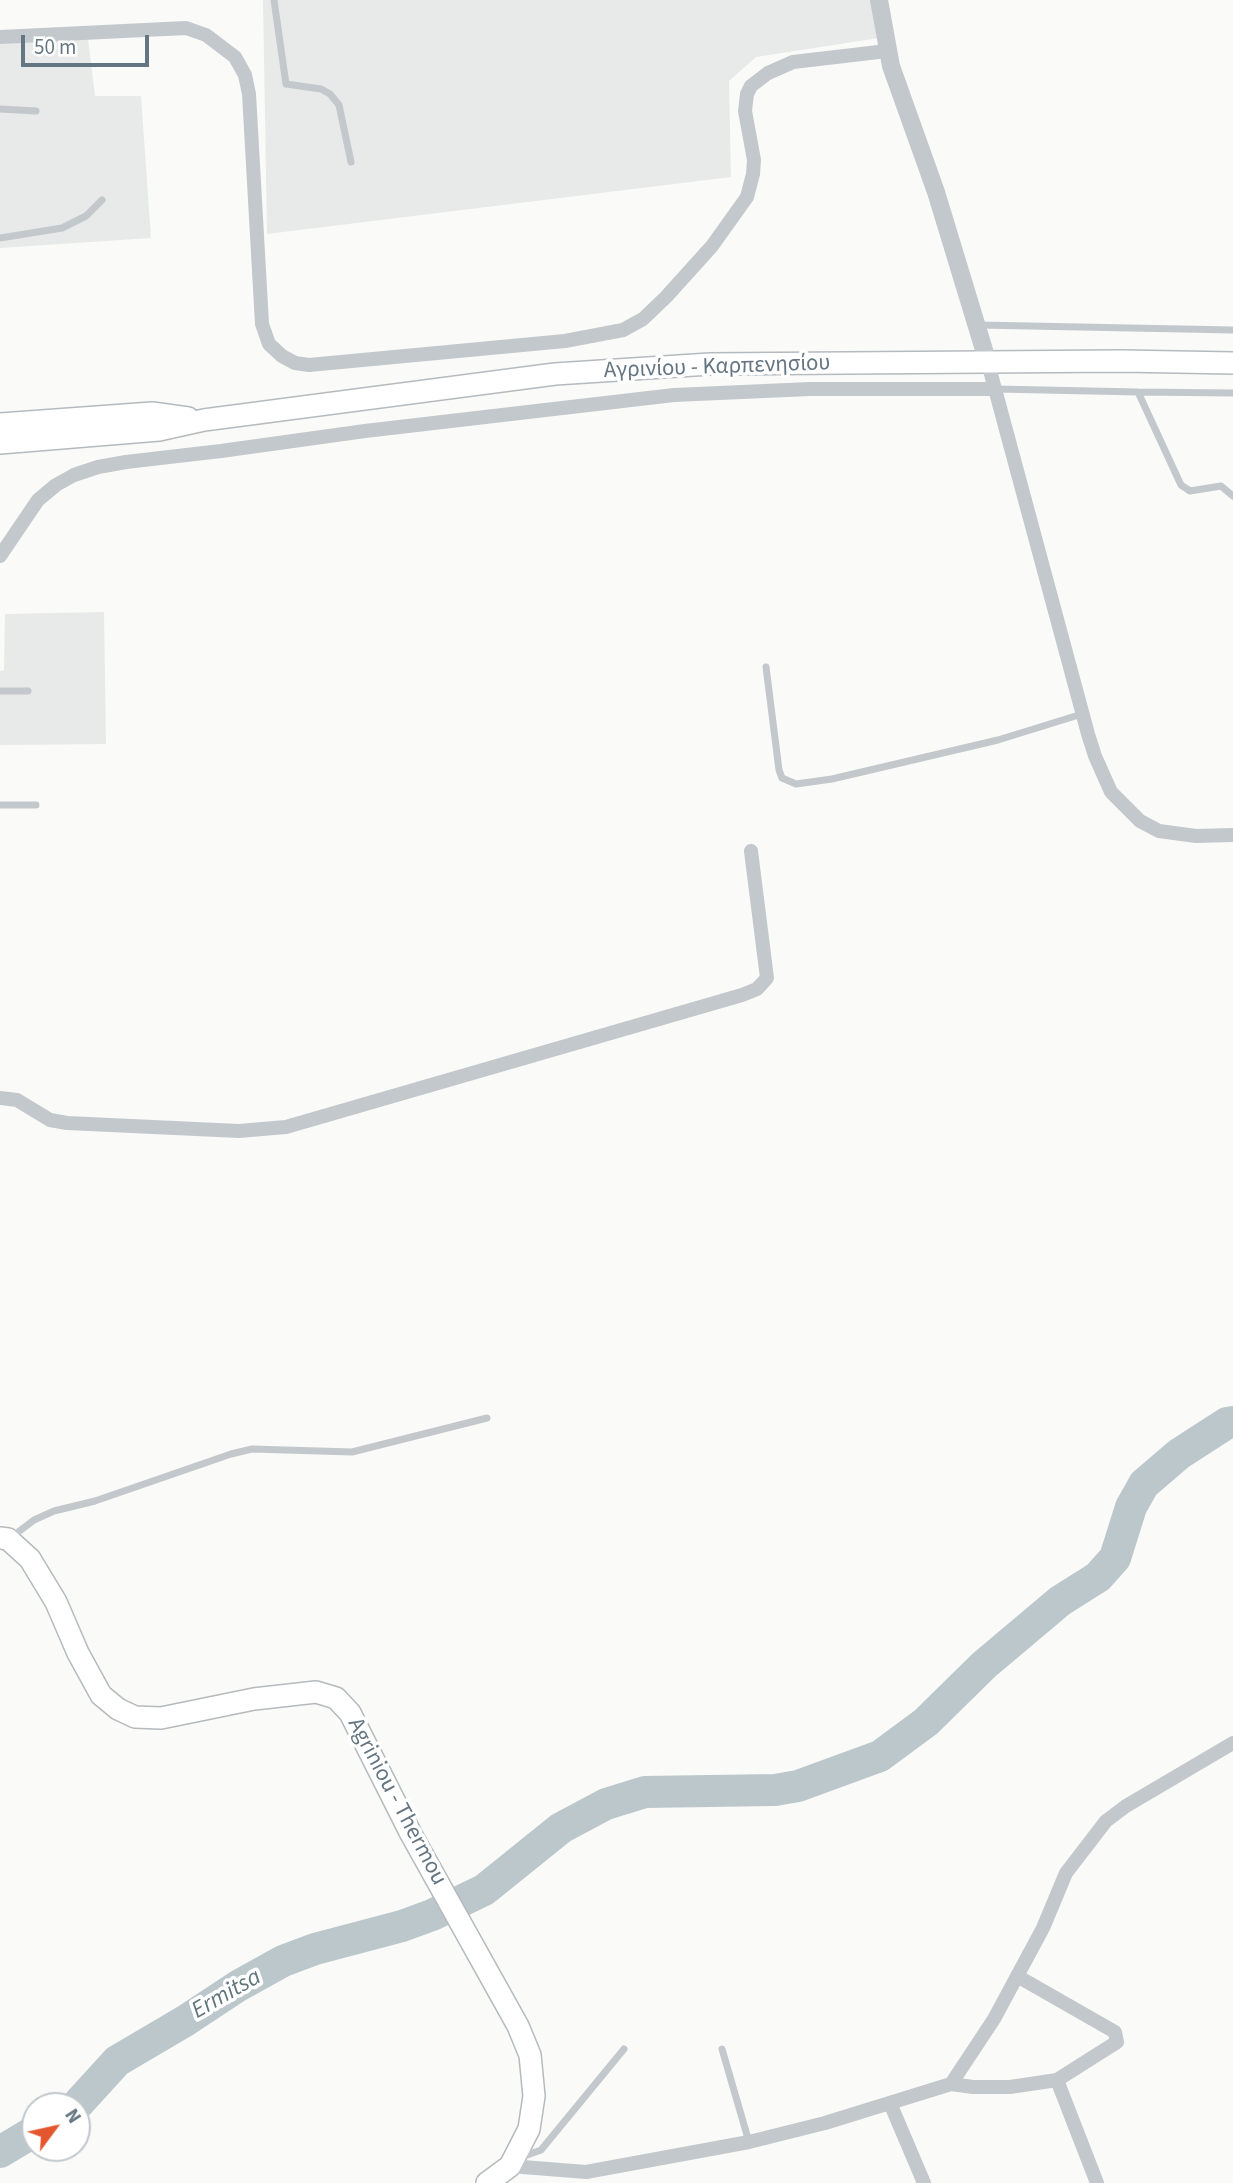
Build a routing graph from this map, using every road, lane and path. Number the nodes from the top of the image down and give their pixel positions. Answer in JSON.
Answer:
{"nodes":[{"id":1,"x":274,"y":0,"type":"edge"},
{"id":2,"x":879,"y":0,"type":"edge"},
{"id":3,"x":0,"y":37,"type":"edge"},
{"id":4,"x":887,"y":51,"type":"junction"},
{"id":5,"x":0,"y":109,"type":"edge"},
{"id":6,"x":36,"y":111,"type":"dead end"},
{"id":7,"x":351,"y":162,"type":"dead end"},
{"id":8,"x":103,"y":200,"type":"dead end"},
{"id":9,"x":0,"y":238,"type":"edge"},
{"id":10,"x":978,"y":325,"type":"junction"},
{"id":11,"x":1233,"y":330,"type":"edge"},
{"id":12,"x":988,"y":363,"type":"junction"},
{"id":13,"x":1233,"y":363,"type":"edge"},
{"id":14,"x":995,"y":389,"type":"junction"},
{"id":15,"x":1138,"y":392,"type":"junction"},
{"id":16,"x":1233,"y":393,"type":"edge"},
{"id":17,"x":204,"y":419,"type":"junction"},
{"id":18,"x":0,"y":424,"type":"edge"},
{"id":19,"x":0,"y":443,"type":"edge"},
{"id":20,"x":1233,"y":496,"type":"edge"},
{"id":21,"x":0,"y":556,"type":"edge"},
{"id":22,"x":766,"y":667,"type":"dead end"},
{"id":23,"x":0,"y":691,"type":"edge"},
{"id":24,"x":28,"y":691,"type":"dead end"},
{"id":25,"x":1083,"y":713,"type":"junction"},
{"id":26,"x":0,"y":805,"type":"edge"},
{"id":27,"x":36,"y":805,"type":"dead end"},
{"id":28,"x":1233,"y":835,"type":"edge"},
{"id":29,"x":751,"y":851,"type":"dead end"},
{"id":30,"x":0,"y":1098,"type":"edge"},
{"id":31,"x":487,"y":1418,"type":"dead end"},
{"id":32,"x":4,"y":1539,"type":"edge"},
{"id":33,"x":1233,"y":1743,"type":"edge"},
{"id":34,"x":1017,"y":1976,"type":"junction"},
{"id":35,"x":624,"y":2049,"type":"dead end"},
{"id":36,"x":722,"y":2049,"type":"dead end"},
{"id":37,"x":1057,"y":2080,"type":"junction"},
{"id":38,"x":951,"y":2084,"type":"junction"},
{"id":39,"x":890,"y":2103,"type":"junction"},
{"id":40,"x":749,"y":2142,"type":"junction"},
{"id":41,"x":513,"y":2163,"type":"junction"},
{"id":42,"x":587,"y":2178,"type":"edge"},
{"id":43,"x":487,"y":2183,"type":"edge"},
{"id":44,"x":924,"y":2183,"type":"edge"},
{"id":45,"x":1097,"y":2183,"type":"edge"}],
"edges":[{"from":1,"to":7,"type":"lane"},
{"from":2,"to":4,"type":"street"},
{"from":3,"to":4,"type":"street"},
{"from":4,"to":10,"type":"street"},
{"from":5,"to":6,"type":"lane"},
{"from":8,"to":9,"type":"lane"},
{"from":10,"to":11,"type":"lane"},
{"from":10,"to":12,"type":"street"},
{"from":12,"to":13,"type":"main road","name":"Αγρινίου - Καρπενησίου"},
{"from":12,"to":14,"type":"street"},
{"from":12,"to":17,"type":"main road","name":"Αγρινίου - Καρπενησίου"},
{"from":14,"to":15,"type":"lane"},
{"from":14,"to":21,"type":"street"},
{"from":14,"to":25,"type":"street"},
{"from":15,"to":16,"type":"lane"},
{"from":15,"to":20,"type":"lane"},
{"from":17,"to":18,"type":"main road","name":"Αγρινίου - Καρπενησίου"},
{"from":17,"to":19,"type":"main road","name":"Αγρινίου - Καρπενησίου"},
{"from":22,"to":25,"type":"lane"},
{"from":23,"to":24,"type":"lane"},
{"from":25,"to":28,"type":"street"},
{"from":26,"to":27,"type":"lane"},
{"from":29,"to":30,"type":"street"},
{"from":31,"to":32,"type":"lane"},
{"from":32,"to":41,"type":"main road","name":"Agriniou - Thermou"},
{"from":33,"to":34,"type":"street"},
{"from":34,"to":37,"type":"street"},
{"from":34,"to":38,"type":"street"},
{"from":35,"to":41,"type":"lane"},
{"from":36,"to":40,"type":"lane"},
{"from":37,"to":38,"type":"street"},
{"from":37,"to":45,"type":"street"},
{"from":38,"to":39,"type":"street"},
{"from":39,"to":40,"type":"street"},
{"from":39,"to":44,"type":"street"},
{"from":40,"to":42,"type":"street"},
{"from":41,"to":42,"type":"street"},
{"from":41,"to":43,"type":"main road","name":"Agriniou - Thermou"}]}
